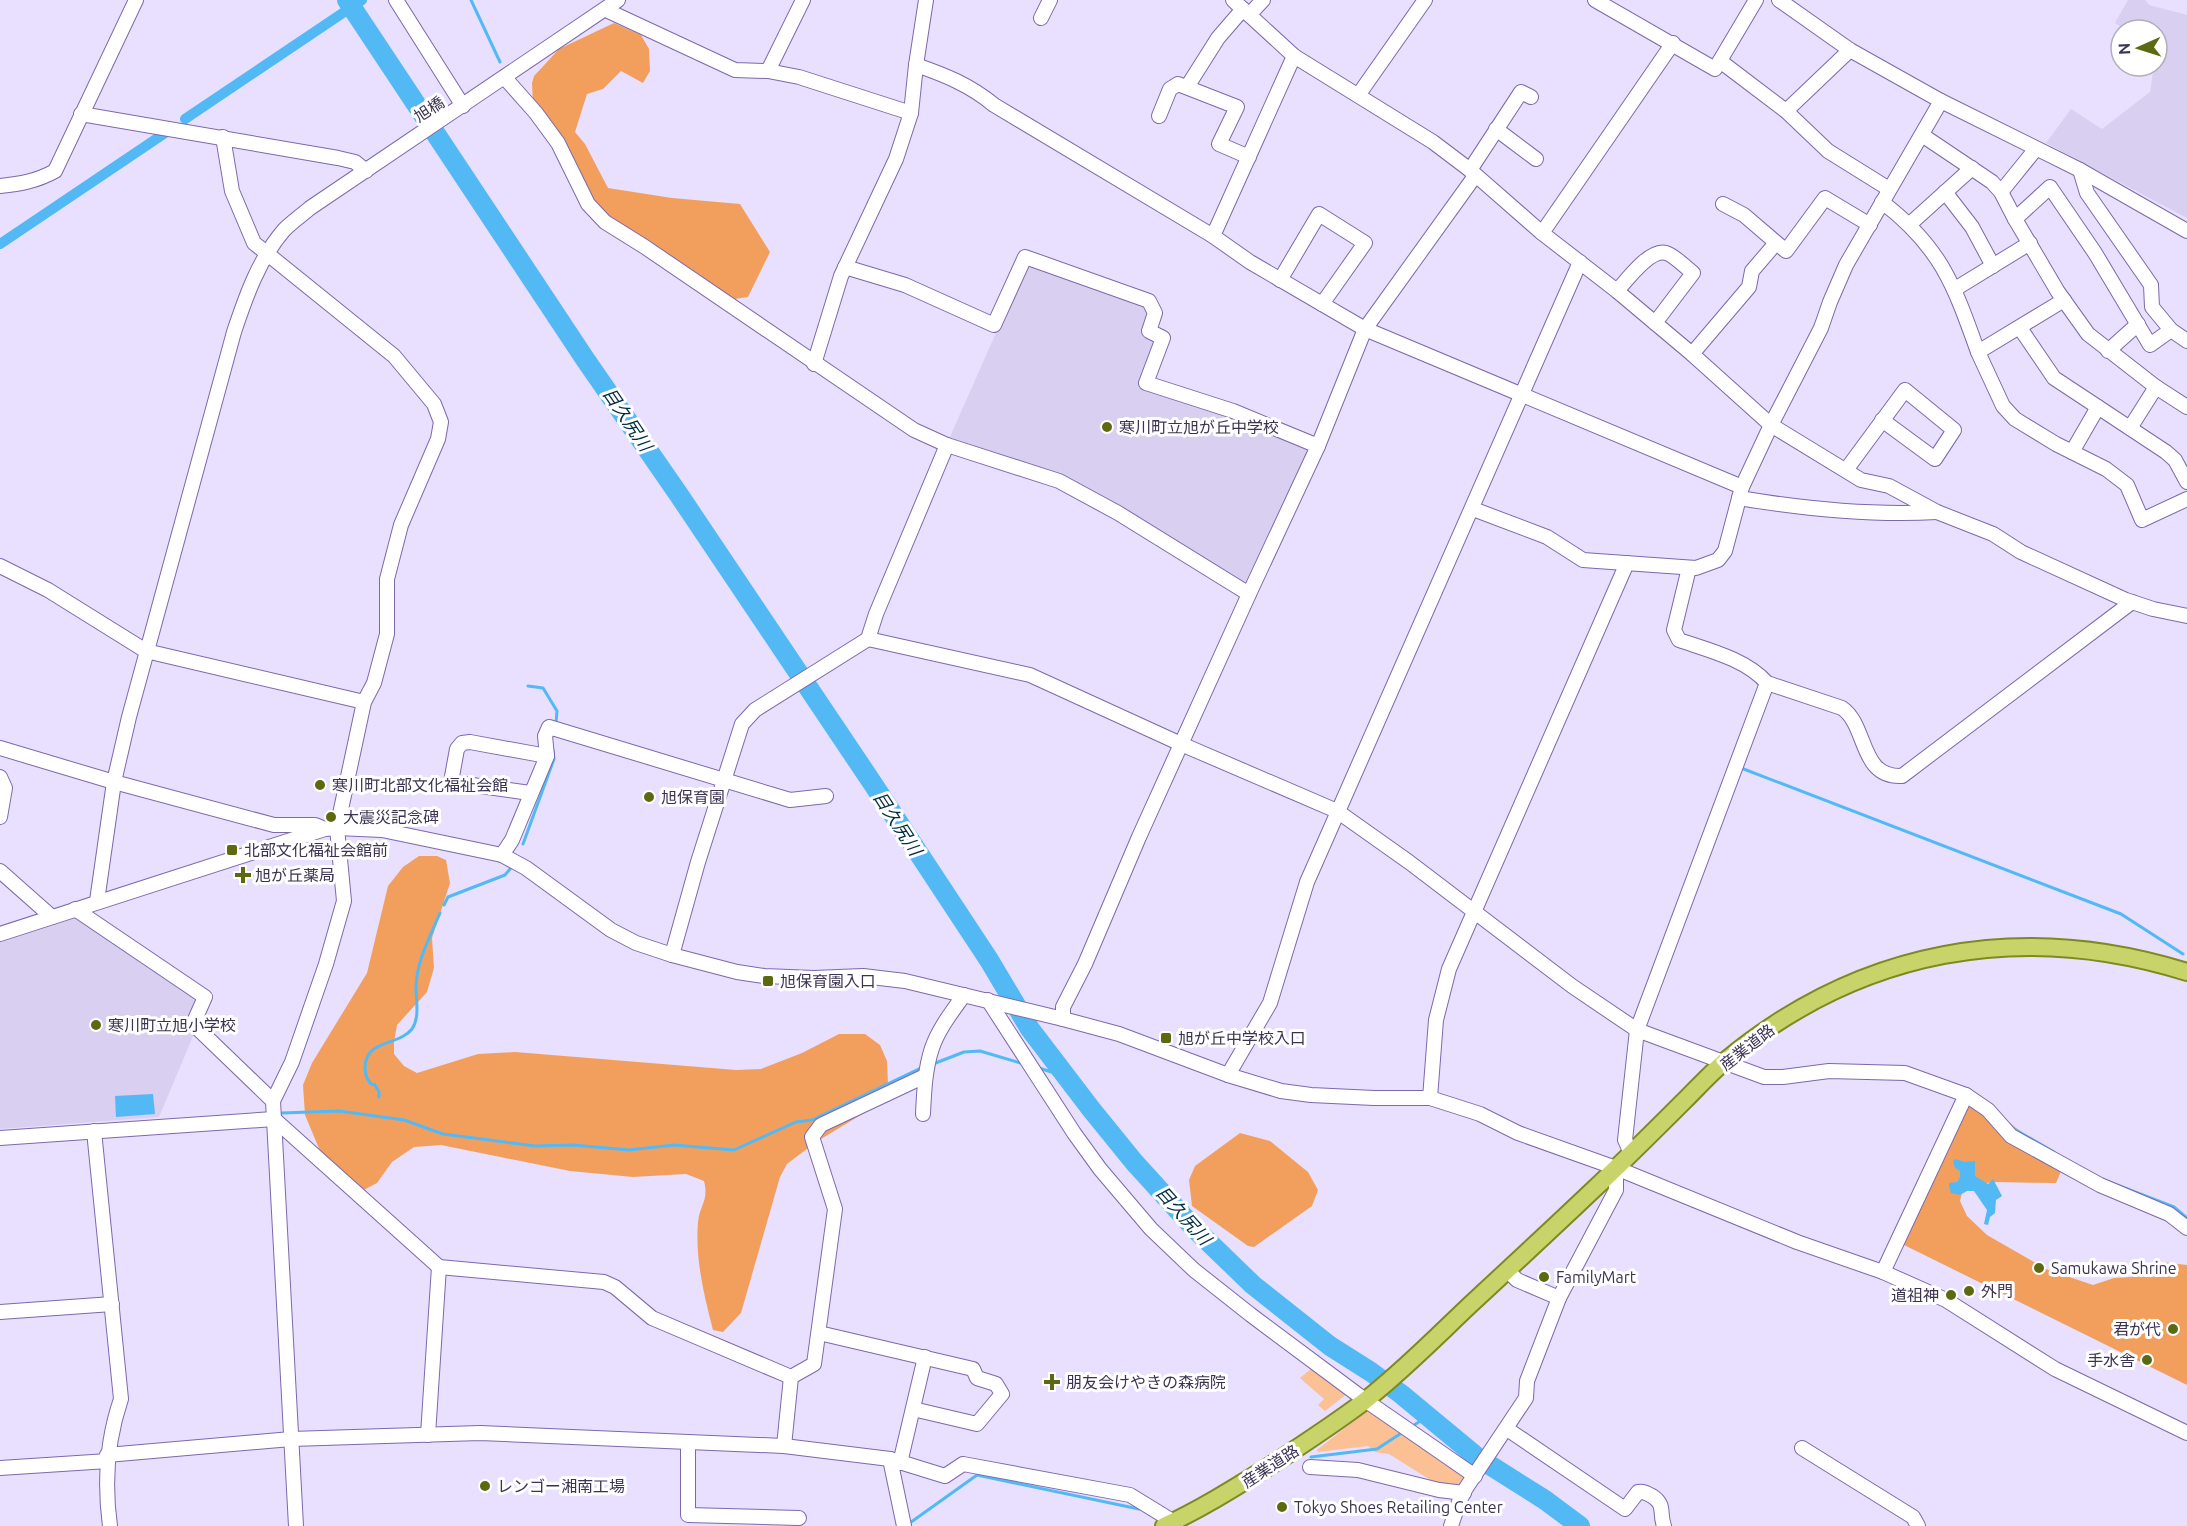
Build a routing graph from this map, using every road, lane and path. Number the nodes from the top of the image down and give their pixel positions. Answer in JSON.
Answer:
{"nodes":[{"id":1,"x":136,"y":0,"type":"edge"},
{"id":2,"x":396,"y":0,"type":"edge"},
{"id":3,"x":618,"y":0,"type":"edge"},
{"id":4,"x":802,"y":0,"type":"edge"},
{"id":5,"x":926,"y":0,"type":"edge"},
{"id":6,"x":1050,"y":0,"type":"edge"},
{"id":7,"x":1263,"y":0,"type":"edge"},
{"id":8,"x":1425,"y":0,"type":"edge"},
{"id":9,"x":1595,"y":0,"type":"edge"},
{"id":10,"x":1756,"y":0,"type":"edge"},
{"id":11,"x":1779,"y":0,"type":"edge"},
{"id":12,"x":1241,"y":8,"type":"edge"},
{"id":13,"x":606,"y":9,"type":"junction"},
{"id":14,"x":1041,"y":18,"type":"dead end"},
{"id":15,"x":1673,"y":43,"type":"junction"},
{"id":16,"x":1850,"y":50,"type":"junction"},
{"id":17,"x":1294,"y":56,"type":"junction"},
{"id":18,"x":1720,"y":61,"type":"junction"},
{"id":19,"x":916,"y":65,"type":"junction"},
{"id":20,"x":768,"y":71,"type":"junction"},
{"id":21,"x":505,"y":78,"type":"junction"},
{"id":22,"x":1187,"y":87,"type":"junction"},
{"id":23,"x":1359,"y":94,"type":"junction"},
{"id":24,"x":1531,"y":97,"type":"dead end"},
{"id":25,"x":1941,"y":101,"type":"junction"},
{"id":26,"x":462,"y":107,"type":"junction"},
{"id":27,"x":1786,"y":111,"type":"junction"},
{"id":28,"x":911,"y":113,"type":"junction"},
{"id":29,"x":81,"y":114,"type":"junction"},
{"id":30,"x":1159,"y":116,"type":"dead end"},
{"id":31,"x":1496,"y":129,"type":"junction"},
{"id":32,"x":1922,"y":135,"type":"junction"},
{"id":33,"x":223,"y":137,"type":"junction"},
{"id":34,"x":2035,"y":150,"type":"junction"},
{"id":35,"x":1250,"y":157,"type":"junction"},
{"id":36,"x":1536,"y":159,"type":"dead end"},
{"id":37,"x":1972,"y":168,"type":"junction"},
{"id":38,"x":2080,"y":170,"type":"junction"},
{"id":39,"x":366,"y":171,"type":"junction"},
{"id":40,"x":1472,"y":173,"type":"junction"},
{"id":41,"x":0,"y":186,"type":"edge"},
{"id":42,"x":1889,"y":189,"type":"junction"},
{"id":43,"x":1946,"y":192,"type":"junction"},
{"id":44,"x":2001,"y":192,"type":"junction"},
{"id":45,"x":1882,"y":202,"type":"junction"},
{"id":46,"x":1723,"y":204,"type":"dead end"},
{"id":47,"x":2015,"y":219,"type":"junction"},
{"id":48,"x":1910,"y":224,"type":"junction"},
{"id":49,"x":1870,"y":225,"type":"junction"},
{"id":50,"x":2187,"y":231,"type":"edge"},
{"id":51,"x":1542,"y":233,"type":"junction"},
{"id":52,"x":1213,"y":236,"type":"junction"},
{"id":53,"x":1776,"y":243,"type":"junction"},
{"id":54,"x":2030,"y":243,"type":"junction"},
{"id":55,"x":267,"y":255,"type":"junction"},
{"id":56,"x":1580,"y":262,"type":"junction"},
{"id":57,"x":1993,"y":266,"type":"junction"},
{"id":58,"x":845,"y":267,"type":"junction"},
{"id":59,"x":1280,"y":280,"type":"junction"},
{"id":60,"x":1955,"y":290,"type":"junction"},
{"id":61,"x":1617,"y":291,"type":"junction"},
{"id":62,"x":2064,"y":300,"type":"junction"},
{"id":63,"x":1322,"y":304,"type":"junction"},
{"id":64,"x":1655,"y":323,"type":"junction"},
{"id":65,"x":2138,"y":324,"type":"junction"},
{"id":66,"x":2020,"y":328,"type":"junction"},
{"id":67,"x":1365,"y":329,"type":"junction"},
{"id":68,"x":2171,"y":330,"type":"junction"},
{"id":69,"x":2187,"y":341,"type":"edge"},
{"id":70,"x":2108,"y":351,"type":"junction"},
{"id":71,"x":1978,"y":352,"type":"junction"},
{"id":72,"x":1692,"y":354,"type":"junction"},
{"id":73,"x":814,"y":364,"type":"junction"},
{"id":74,"x":2156,"y":387,"type":"junction"},
{"id":75,"x":1522,"y":393,"type":"junction"},
{"id":76,"x":2098,"y":407,"type":"junction"},
{"id":77,"x":2187,"y":407,"type":"edge"},
{"id":78,"x":1882,"y":420,"type":"junction"},
{"id":79,"x":1771,"y":425,"type":"junction"},
{"id":80,"x":2130,"y":428,"type":"junction"},
{"id":81,"x":947,"y":445,"type":"junction"},
{"id":82,"x":1318,"y":446,"type":"junction"},
{"id":83,"x":2072,"y":452,"type":"junction"},
{"id":84,"x":1846,"y":470,"type":"junction"},
{"id":85,"x":2187,"y":482,"type":"edge"},
{"id":86,"x":1741,"y":493,"type":"junction"},
{"id":87,"x":2187,"y":499,"type":"edge"},
{"id":88,"x":1473,"y":509,"type":"junction"},
{"id":89,"x":1937,"y":512,"type":"junction"},
{"id":90,"x":1627,"y":563,"type":"junction"},
{"id":91,"x":0,"y":566,"type":"edge"},
{"id":92,"x":1689,"y":568,"type":"junction"},
{"id":93,"x":1249,"y":594,"type":"junction"},
{"id":94,"x":2132,"y":602,"type":"junction"},
{"id":95,"x":2187,"y":616,"type":"edge"},
{"id":96,"x":868,"y":639,"type":"junction"},
{"id":97,"x":146,"y":651,"type":"junction"},
{"id":98,"x":1767,"y":682,"type":"junction"},
{"id":99,"x":364,"y":702,"type":"junction"},
{"id":100,"x":1181,"y":744,"type":"junction"},
{"id":101,"x":0,"y":748,"type":"edge"},
{"id":102,"x":547,"y":756,"type":"junction"},
{"id":103,"x":0,"y":777,"type":"edge"},
{"id":104,"x":723,"y":781,"type":"junction"},
{"id":105,"x":114,"y":782,"type":"junction"},
{"id":106,"x":530,"y":793,"type":"junction"},
{"id":107,"x":826,"y":796,"type":"dead end"},
{"id":108,"x":1337,"y":811,"type":"junction"},
{"id":109,"x":0,"y":817,"type":"edge"},
{"id":110,"x":331,"y":829,"type":"junction"},
{"id":111,"x":502,"y":855,"type":"junction"},
{"id":112,"x":0,"y":871,"type":"edge"},
{"id":113,"x":97,"y":902,"type":"junction"},
{"id":114,"x":75,"y":909,"type":"junction"},
{"id":115,"x":1476,"y":912,"type":"junction"},
{"id":116,"x":52,"y":917,"type":"junction"},
{"id":117,"x":0,"y":934,"type":"edge"},
{"id":118,"x":672,"y":955,"type":"junction"},
{"id":119,"x":2187,"y":972,"type":"edge"},
{"id":120,"x":964,"y":995,"type":"junction"},
{"id":121,"x":991,"y":1001,"type":"junction"},
{"id":122,"x":1057,"y":1017,"type":"junction"},
{"id":123,"x":1637,"y":1030,"type":"junction"},
{"id":124,"x":1724,"y":1062,"type":"junction"},
{"id":125,"x":1228,"y":1075,"type":"junction"},
{"id":126,"x":926,"y":1076,"type":"junction"},
{"id":127,"x":1966,"y":1095,"type":"junction"},
{"id":128,"x":1430,"y":1098,"type":"junction"},
{"id":129,"x":273,"y":1101,"type":"junction"},
{"id":130,"x":923,"y":1114,"type":"dead end"},
{"id":131,"x":274,"y":1119,"type":"junction"},
{"id":132,"x":94,"y":1131,"type":"junction"},
{"id":133,"x":0,"y":1138,"type":"edge"},
{"id":134,"x":1631,"y":1153,"type":"junction"},
{"id":135,"x":1617,"y":1168,"type":"junction"},
{"id":136,"x":2187,"y":1228,"type":"edge"},
{"id":137,"x":439,"y":1267,"type":"junction"},
{"id":138,"x":1507,"y":1270,"type":"junction"},
{"id":139,"x":1883,"y":1272,"type":"junction"},
{"id":140,"x":1559,"y":1298,"type":"junction"},
{"id":141,"x":112,"y":1304,"type":"junction"},
{"id":142,"x":0,"y":1312,"type":"edge"},
{"id":143,"x":819,"y":1333,"type":"junction"},
{"id":144,"x":925,"y":1357,"type":"junction"},
{"id":145,"x":791,"y":1377,"type":"junction"},
{"id":146,"x":1367,"y":1398,"type":"junction"},
{"id":147,"x":913,"y":1409,"type":"junction"},
{"id":148,"x":1507,"y":1429,"type":"junction"},
{"id":149,"x":2187,"y":1433,"type":"edge"},
{"id":150,"x":429,"y":1435,"type":"junction"},
{"id":151,"x":291,"y":1439,"type":"junction"},
{"id":152,"x":688,"y":1442,"type":"junction"},
{"id":153,"x":784,"y":1446,"type":"junction"},
{"id":154,"x":1802,"y":1448,"type":"dead end"},
{"id":155,"x":107,"y":1458,"type":"junction"},
{"id":156,"x":895,"y":1461,"type":"junction"},
{"id":157,"x":1310,"y":1467,"type":"dead end"},
{"id":158,"x":0,"y":1468,"type":"edge"},
{"id":159,"x":1476,"y":1474,"type":"junction"},
{"id":160,"x":1464,"y":1493,"type":"junction"},
{"id":161,"x":799,"y":1518,"type":"dead end"},
{"id":162,"x":1169,"y":1524,"type":"edge"},
{"id":163,"x":110,"y":1526,"type":"edge"},
{"id":164,"x":296,"y":1526,"type":"edge"},
{"id":165,"x":904,"y":1526,"type":"edge"},
{"id":166,"x":1451,"y":1526,"type":"edge"},
{"id":167,"x":1664,"y":1526,"type":"edge"},
{"id":168,"x":1918,"y":1526,"type":"edge"}],
"edges":[{"from":1,"to":29,"type":"street"},
{"from":2,"to":26,"type":"street"},
{"from":3,"to":13,"type":"street","name":"旭橋"},
{"from":4,"to":20,"type":"street"},
{"from":5,"to":19,"type":"street"},
{"from":6,"to":14,"type":"street"},
{"from":7,"to":12,"type":"street"},
{"from":8,"to":23,"type":"street"},
{"from":9,"to":15,"type":"street"},
{"from":10,"to":18,"type":"street"},
{"from":11,"to":16,"type":"street"},
{"from":12,"to":17,"type":"street"},
{"from":12,"to":22,"type":"street"},
{"from":13,"to":20,"type":"street"},
{"from":13,"to":21,"type":"street","name":"旭橋"},
{"from":15,"to":18,"type":"street"},
{"from":15,"to":51,"type":"street"},
{"from":16,"to":25,"type":"street"},
{"from":16,"to":27,"type":"street"},
{"from":17,"to":23,"type":"street"},
{"from":17,"to":35,"type":"street"},
{"from":18,"to":27,"type":"street"},
{"from":19,"to":28,"type":"street"},
{"from":19,"to":52,"type":"street"},
{"from":20,"to":28,"type":"street"},
{"from":21,"to":26,"type":"street","name":"旭橋"},
{"from":21,"to":73,"type":"street"},
{"from":22,"to":30,"type":"street"},
{"from":22,"to":35,"type":"street"},
{"from":23,"to":40,"type":"street"},
{"from":24,"to":31,"type":"street"},
{"from":25,"to":32,"type":"street"},
{"from":25,"to":34,"type":"street"},
{"from":26,"to":39,"type":"street","name":"旭橋"},
{"from":27,"to":42,"type":"street"},
{"from":28,"to":58,"type":"street"},
{"from":29,"to":33,"type":"street"},
{"from":29,"to":41,"type":"street"},
{"from":31,"to":36,"type":"street"},
{"from":31,"to":40,"type":"street"},
{"from":32,"to":37,"type":"street"},
{"from":32,"to":42,"type":"street"},
{"from":33,"to":39,"type":"street"},
{"from":33,"to":55,"type":"street"},
{"from":34,"to":38,"type":"street"},
{"from":34,"to":44,"type":"street"},
{"from":35,"to":52,"type":"street"},
{"from":37,"to":43,"type":"street"},
{"from":37,"to":44,"type":"street"},
{"from":38,"to":50,"type":"street"},
{"from":38,"to":68,"type":"street"},
{"from":39,"to":55,"type":"street","name":"旭橋"},
{"from":40,"to":51,"type":"street"},
{"from":40,"to":67,"type":"street"},
{"from":42,"to":45,"type":"street"},
{"from":43,"to":48,"type":"street"},
{"from":43,"to":57,"type":"street"},
{"from":44,"to":47,"type":"street"},
{"from":45,"to":48,"type":"street"},
{"from":45,"to":49,"type":"street"},
{"from":46,"to":53,"type":"street"},
{"from":47,"to":54,"type":"street"},
{"from":47,"to":65,"type":"street"},
{"from":48,"to":60,"type":"street"},
{"from":49,"to":53,"type":"street"},
{"from":49,"to":79,"type":"street"},
{"from":51,"to":56,"type":"street"},
{"from":52,"to":59,"type":"street"},
{"from":53,"to":72,"type":"street"},
{"from":54,"to":57,"type":"street"},
{"from":54,"to":62,"type":"street"},
{"from":55,"to":97,"type":"street","name":"旭橋"},
{"from":55,"to":99,"type":"street"},
{"from":56,"to":61,"type":"street"},
{"from":56,"to":75,"type":"street"},
{"from":57,"to":60,"type":"street"},
{"from":58,"to":73,"type":"street"},
{"from":58,"to":82,"type":"street"},
{"from":59,"to":63,"type":"street"},
{"from":59,"to":63,"type":"street"},
{"from":60,"to":71,"type":"street"},
{"from":61,"to":64,"type":"street"},
{"from":61,"to":64,"type":"street"},
{"from":62,"to":66,"type":"street"},
{"from":62,"to":70,"type":"street"},
{"from":63,"to":67,"type":"street"},
{"from":64,"to":72,"type":"street"},
{"from":65,"to":68,"type":"street"},
{"from":65,"to":70,"type":"street"},
{"from":66,"to":71,"type":"street"},
{"from":66,"to":76,"type":"street"},
{"from":67,"to":75,"type":"street"},
{"from":67,"to":82,"type":"street"},
{"from":68,"to":69,"type":"street"},
{"from":70,"to":74,"type":"street"},
{"from":71,"to":83,"type":"street"},
{"from":72,"to":79,"type":"street"},
{"from":73,"to":81,"type":"street"},
{"from":74,"to":77,"type":"street"},
{"from":74,"to":80,"type":"street"},
{"from":75,"to":86,"type":"street"},
{"from":75,"to":88,"type":"street"},
{"from":76,"to":80,"type":"street"},
{"from":76,"to":83,"type":"street"},
{"from":78,"to":78,"type":"street"},
{"from":78,"to":84,"type":"street"},
{"from":79,"to":84,"type":"street"},
{"from":79,"to":86,"type":"street"},
{"from":80,"to":85,"type":"street"},
{"from":81,"to":93,"type":"street"},
{"from":81,"to":96,"type":"street"},
{"from":82,"to":93,"type":"street"},
{"from":83,"to":87,"type":"street"},
{"from":84,"to":89,"type":"street"},
{"from":86,"to":89,"type":"street"},
{"from":86,"to":92,"type":"street"},
{"from":88,"to":90,"type":"street"},
{"from":88,"to":108,"type":"street"},
{"from":89,"to":94,"type":"street"},
{"from":90,"to":92,"type":"street"},
{"from":90,"to":115,"type":"street"},
{"from":91,"to":97,"type":"street"},
{"from":92,"to":98,"type":"street"},
{"from":93,"to":100,"type":"street"},
{"from":94,"to":95,"type":"street"},
{"from":94,"to":98,"type":"street"},
{"from":96,"to":100,"type":"street"},
{"from":96,"to":104,"type":"street"},
{"from":97,"to":99,"type":"street"},
{"from":97,"to":105,"type":"street","name":"旭橋"},
{"from":98,"to":123,"type":"street"},
{"from":99,"to":110,"type":"street"},
{"from":100,"to":108,"type":"street"},
{"from":100,"to":122,"type":"street"},
{"from":101,"to":105,"type":"street"},
{"from":102,"to":104,"type":"street"},
{"from":102,"to":106,"type":"street"},
{"from":102,"to":106,"type":"street"},
{"from":103,"to":109,"type":"street"},
{"from":104,"to":107,"type":"street"},
{"from":104,"to":118,"type":"street"},
{"from":105,"to":110,"type":"street"},
{"from":105,"to":113,"type":"street","name":"旭橋"},
{"from":106,"to":111,"type":"street"},
{"from":108,"to":115,"type":"street"},
{"from":108,"to":125,"type":"street"},
{"from":110,"to":111,"type":"street"},
{"from":110,"to":113,"type":"street"},
{"from":110,"to":129,"type":"street"},
{"from":111,"to":118,"type":"street"},
{"from":112,"to":116,"type":"street"},
{"from":113,"to":114,"type":"street"},
{"from":114,"to":116,"type":"street"},
{"from":114,"to":129,"type":"street"},
{"from":115,"to":123,"type":"street"},
{"from":115,"to":128,"type":"street"},
{"from":116,"to":117,"type":"street"},
{"from":118,"to":120,"type":"street"},
{"from":119,"to":124,"type":"main road","name":"産業道路"},
{"from":120,"to":121,"type":"street"},
{"from":120,"to":126,"type":"street"},
{"from":121,"to":122,"type":"street"},
{"from":121,"to":146,"type":"street"},
{"from":122,"to":125,"type":"street"},
{"from":123,"to":124,"type":"street"},
{"from":123,"to":134,"type":"street"},
{"from":124,"to":127,"type":"street"},
{"from":124,"to":134,"type":"main road","name":"産業道路"},
{"from":125,"to":128,"type":"street"},
{"from":126,"to":130,"type":"street"},
{"from":126,"to":143,"type":"street"},
{"from":127,"to":136,"type":"street"},
{"from":127,"to":139,"type":"street"},
{"from":128,"to":135,"type":"street"},
{"from":129,"to":131,"type":"street"},
{"from":131,"to":132,"type":"street"},
{"from":131,"to":137,"type":"street"},
{"from":131,"to":151,"type":"street"},
{"from":132,"to":133,"type":"street"},
{"from":132,"to":141,"type":"street"},
{"from":134,"to":135,"type":"main road","name":"産業道路"},
{"from":135,"to":138,"type":"main road","name":"産業道路"},
{"from":135,"to":139,"type":"street"},
{"from":135,"to":140,"type":"street"},
{"from":137,"to":145,"type":"street"},
{"from":137,"to":150,"type":"street"},
{"from":138,"to":140,"type":"street"},
{"from":138,"to":146,"type":"main road","name":"産業道路"},
{"from":139,"to":149,"type":"street"},
{"from":140,"to":148,"type":"street"},
{"from":141,"to":142,"type":"street"},
{"from":141,"to":155,"type":"street"},
{"from":143,"to":144,"type":"street"},
{"from":143,"to":145,"type":"street"},
{"from":144,"to":147,"type":"street"},
{"from":144,"to":147,"type":"street"},
{"from":145,"to":153,"type":"street"},
{"from":146,"to":159,"type":"street"},
{"from":146,"to":162,"type":"main road","name":"産業道路"},
{"from":147,"to":156,"type":"street"},
{"from":148,"to":159,"type":"street"},
{"from":148,"to":167,"type":"street"},
{"from":150,"to":151,"type":"street"},
{"from":150,"to":152,"type":"street"},
{"from":151,"to":155,"type":"street"},
{"from":151,"to":164,"type":"street"},
{"from":152,"to":153,"type":"street"},
{"from":152,"to":161,"type":"street"},
{"from":153,"to":156,"type":"street"},
{"from":154,"to":168,"type":"street"},
{"from":155,"to":158,"type":"street"},
{"from":155,"to":163,"type":"street"},
{"from":156,"to":162,"type":"street"},
{"from":156,"to":165,"type":"street"},
{"from":157,"to":160,"type":"street"},
{"from":159,"to":160,"type":"street"},
{"from":160,"to":166,"type":"street"}]}
